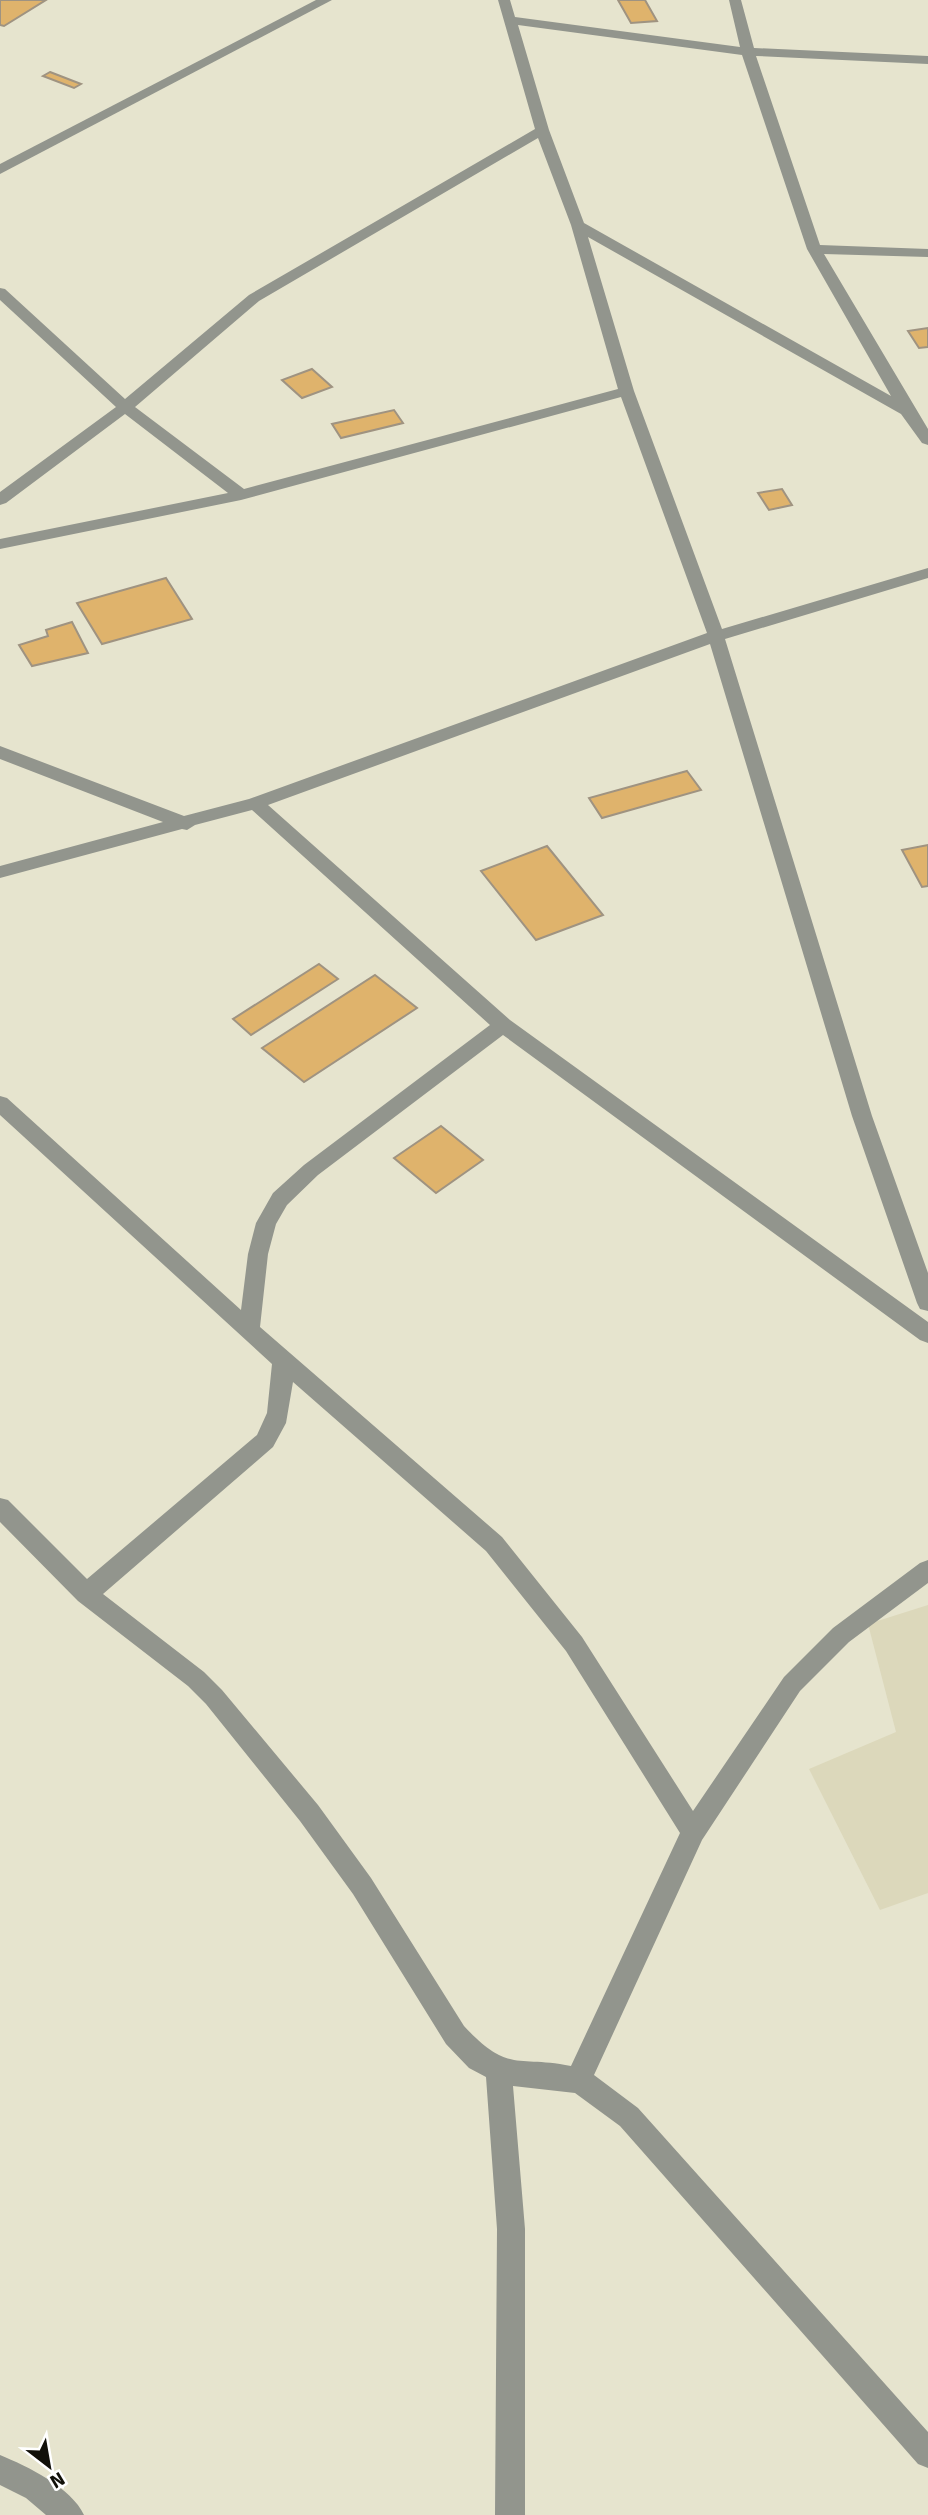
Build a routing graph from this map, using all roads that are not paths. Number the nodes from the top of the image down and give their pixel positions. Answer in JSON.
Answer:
{"nodes":[{"id":1,"x":326,"y":0,"type":"edge"},
{"id":2,"x":504,"y":0,"type":"edge"},
{"id":3,"x":735,"y":0,"type":"edge"},
{"id":4,"x":510,"y":20,"type":"junction"},
{"id":5,"x":748,"y":52,"type":"junction"},
{"id":6,"x":928,"y":60,"type":"edge"},
{"id":7,"x":542,"y":130,"type":"junction"},
{"id":8,"x":0,"y":170,"type":"edge"},
{"id":9,"x":578,"y":225,"type":"junction"},
{"id":10,"x":814,"y":249,"type":"junction"},
{"id":11,"x":928,"y":253,"type":"edge"},
{"id":12,"x":0,"y":292,"type":"edge"},
{"id":13,"x":626,"y":391,"type":"junction"},
{"id":14,"x":125,"y":407,"type":"junction"},
{"id":15,"x":908,"y":412,"type":"junction"},
{"id":16,"x":928,"y":440,"type":"edge"},
{"id":17,"x":241,"y":495,"type":"junction"},
{"id":18,"x":0,"y":500,"type":"edge"},
{"id":19,"x":0,"y":544,"type":"edge"},
{"id":20,"x":928,"y":573,"type":"edge"},
{"id":21,"x":716,"y":636,"type":"junction"},
{"id":22,"x":0,"y":752,"type":"edge"},
{"id":23,"x":255,"y":803,"type":"junction"},
{"id":24,"x":187,"y":824,"type":"junction"},
{"id":25,"x":0,"y":872,"type":"edge"},
{"id":26,"x":503,"y":1024,"type":"junction"},
{"id":27,"x":0,"y":1103,"type":"edge"},
{"id":28,"x":928,"y":1299,"type":"edge"},
{"id":29,"x":249,"y":1330,"type":"junction"},
{"id":30,"x":928,"y":1334,"type":"edge"},
{"id":31,"x":284,"y":1361,"type":"junction"},
{"id":32,"x":0,"y":1507,"type":"edge"},
{"id":33,"x":928,"y":1570,"type":"edge"},
{"id":34,"x":86,"y":1594,"type":"junction"},
{"id":35,"x":693,"y":1832,"type":"junction"},
{"id":36,"x":498,"y":2070,"type":"junction"},
{"id":37,"x":578,"y":2081,"type":"junction"},
{"id":38,"x":928,"y":2454,"type":"edge"},
{"id":39,"x":0,"y":2469,"type":"edge"},
{"id":40,"x":69,"y":2515,"type":"edge"},
{"id":41,"x":510,"y":2515,"type":"edge"}],
"edges":[{"from":1,"to":8,"type":"street"},
{"from":2,"to":4,"type":"street"},
{"from":3,"to":5,"type":"street"},
{"from":4,"to":5,"type":"street"},
{"from":4,"to":7,"type":"street"},
{"from":5,"to":6,"type":"street"},
{"from":5,"to":10,"type":"street"},
{"from":7,"to":9,"type":"street"},
{"from":7,"to":14,"type":"street"},
{"from":9,"to":13,"type":"street"},
{"from":9,"to":15,"type":"street"},
{"from":10,"to":11,"type":"street"},
{"from":10,"to":15,"type":"street"},
{"from":12,"to":14,"type":"street"},
{"from":13,"to":17,"type":"street"},
{"from":13,"to":21,"type":"street"},
{"from":14,"to":17,"type":"street"},
{"from":14,"to":18,"type":"street"},
{"from":15,"to":16,"type":"street"},
{"from":17,"to":19,"type":"street"},
{"from":20,"to":21,"type":"street"},
{"from":21,"to":23,"type":"street"},
{"from":21,"to":28,"type":"street"},
{"from":22,"to":24,"type":"street"},
{"from":23,"to":24,"type":"street"},
{"from":23,"to":26,"type":"street"},
{"from":24,"to":25,"type":"street"},
{"from":26,"to":29,"type":"street"},
{"from":26,"to":30,"type":"street"},
{"from":27,"to":29,"type":"street"},
{"from":29,"to":31,"type":"street"},
{"from":31,"to":34,"type":"street"},
{"from":31,"to":35,"type":"street"},
{"from":32,"to":34,"type":"street"},
{"from":33,"to":35,"type":"street"},
{"from":34,"to":36,"type":"street"},
{"from":35,"to":37,"type":"street"},
{"from":36,"to":37,"type":"street"},
{"from":36,"to":41,"type":"street"},
{"from":37,"to":38,"type":"street"},
{"from":39,"to":40,"type":"street"}]}
